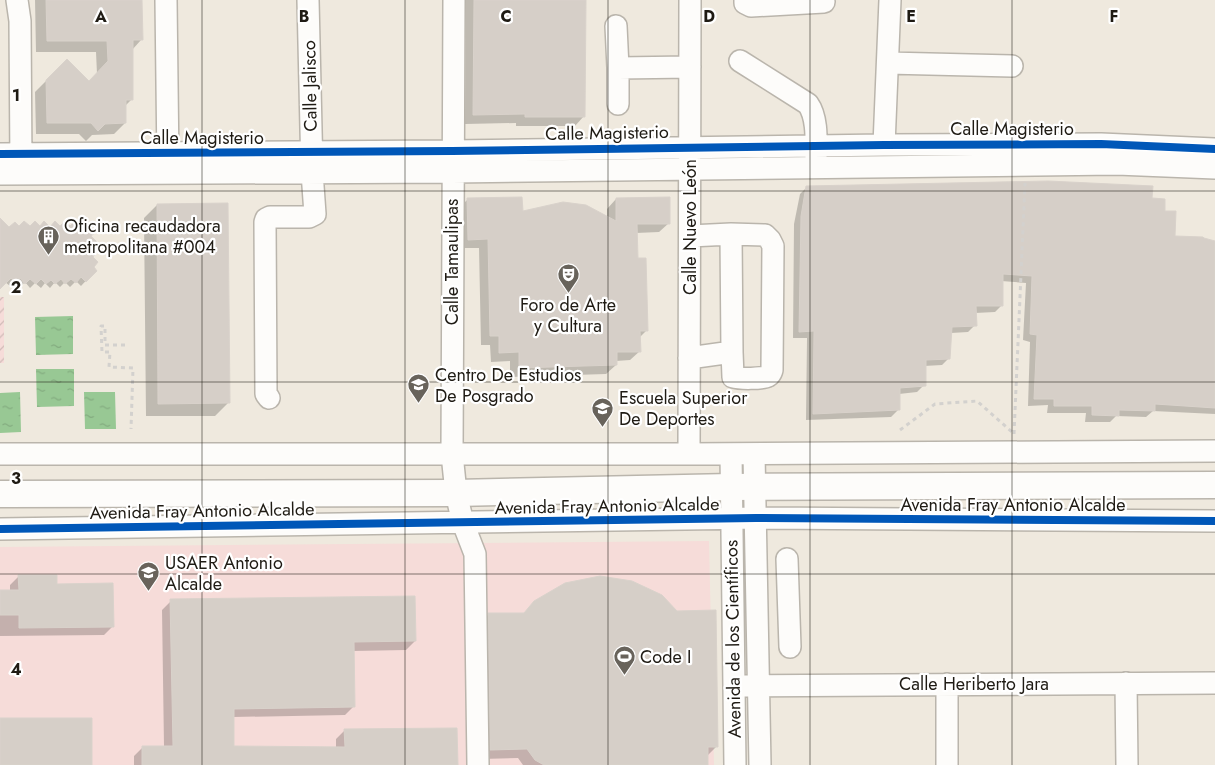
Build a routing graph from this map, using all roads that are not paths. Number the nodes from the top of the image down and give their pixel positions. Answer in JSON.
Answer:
{"nodes":[{"id":1,"x":17,"y":0,"type":"edge"},
{"id":2,"x":166,"y":0,"type":"edge"},
{"id":3,"x":308,"y":0,"type":"edge"},
{"id":4,"x":454,"y":0,"type":"edge"},
{"id":5,"x":690,"y":0,"type":"edge"},
{"id":6,"x":745,"y":0,"type":"edge"},
{"id":7,"x":890,"y":0,"type":"edge"},
{"id":8,"x":824,"y":2,"type":"dead end"},
{"id":9,"x":616,"y":26,"type":"dead end"},
{"id":10,"x":740,"y":61,"type":"dead end"},
{"id":11,"x":888,"y":63,"type":"junction"},
{"id":12,"x":1012,"y":66,"type":"dead end"},
{"id":13,"x":690,"y":67,"type":"junction"},
{"id":14,"x":618,"y":68,"type":"junction"},
{"id":15,"x":618,"y":104,"type":"dead end"},
{"id":16,"x":884,"y":145,"type":"junction"},
{"id":17,"x":690,"y":147,"type":"junction"},
{"id":18,"x":1215,"y":149,"type":"edge"},
{"id":19,"x":816,"y":156,"type":"junction"},
{"id":20,"x":452,"y":161,"type":"junction"},
{"id":21,"x":312,"y":162,"type":"junction"},
{"id":22,"x":168,"y":163,"type":"junction"},
{"id":23,"x":10,"y":164,"type":"edge"},
{"id":24,"x":1215,"y":168,"type":"edge"},
{"id":25,"x":691,"y":169,"type":"junction"},
{"id":26,"x":731,"y":234,"type":"junction"},
{"id":27,"x":690,"y":236,"type":"junction"},
{"id":28,"x":732,"y":352,"type":"junction"},
{"id":29,"x":689,"y":358,"type":"junction"},
{"id":30,"x":269,"y":398,"type":"dead end"},
{"id":31,"x":1215,"y":451,"type":"edge"},
{"id":32,"x":0,"y":454,"type":"edge"},
{"id":33,"x":452,"y":454,"type":"junction"},
{"id":34,"x":689,"y":454,"type":"junction"},
{"id":35,"x":731,"y":454,"type":"junction"},
{"id":36,"x":754,"y":454,"type":"junction"},
{"id":37,"x":1215,"y":484,"type":"edge"},
{"id":38,"x":743,"y":488,"type":"junction"},
{"id":39,"x":456,"y":492,"type":"junction"},
{"id":40,"x":0,"y":494,"type":"edge"},
{"id":41,"x":756,"y":518,"type":"junction"},
{"id":42,"x":732,"y":519,"type":"junction"},
{"id":43,"x":1215,"y":521,"type":"edge"},
{"id":44,"x":463,"y":523,"type":"junction"},
{"id":45,"x":0,"y":529,"type":"edge"},
{"id":46,"x":788,"y":559,"type":"dead end"},
{"id":47,"x":789,"y":608,"type":"junction"},
{"id":48,"x":757,"y":609,"type":"junction"},
{"id":49,"x":790,"y":648,"type":"dead end"},
{"id":50,"x":1126,"y":683,"type":"junction"},
{"id":51,"x":1215,"y":683,"type":"edge"},
{"id":52,"x":947,"y":684,"type":"junction"},
{"id":53,"x":758,"y":685,"type":"junction"},
{"id":54,"x":734,"y":686,"type":"junction"},
{"id":55,"x":478,"y":765,"type":"edge"},
{"id":56,"x":735,"y":765,"type":"edge"},
{"id":57,"x":760,"y":765,"type":"edge"},
{"id":58,"x":947,"y":765,"type":"edge"},
{"id":59,"x":1127,"y":765,"type":"edge"}],
"edges":[{"from":1,"to":23,"type":"street"},
{"from":2,"to":22,"type":"street"},
{"from":3,"to":21,"type":"street","name":"Calle Jalisco"},
{"from":4,"to":20,"type":"street","name":"Calle Tamaulipas"},
{"from":5,"to":13,"type":"street","name":"Calle Nuevo León"},
{"from":6,"to":8,"type":"street"},
{"from":7,"to":11,"type":"street"},
{"from":9,"to":14,"type":"street"},
{"from":10,"to":19,"type":"street"},
{"from":11,"to":12,"type":"street"},
{"from":11,"to":16,"type":"street"},
{"from":13,"to":14,"type":"street"},
{"from":13,"to":17,"type":"street","name":"Calle Nuevo León"},
{"from":14,"to":15,"type":"street"},
{"from":16,"to":18,"type":"street","name":"Calle Magisterio"},
{"from":16,"to":19,"type":"street","name":"Calle Magisterio"},
{"from":17,"to":19,"type":"street","name":"Calle Magisterio"},
{"from":17,"to":20,"type":"street","name":"Calle Magisterio"},
{"from":17,"to":25,"type":"street","name":"Calle Nuevo León"},
{"from":19,"to":24,"type":"street","name":"Calle Magisterio"},
{"from":19,"to":25,"type":"street","name":"Calle Magisterio"},
{"from":20,"to":21,"type":"street","name":"Calle Magisterio"},
{"from":20,"to":25,"type":"street","name":"Calle Magisterio"},
{"from":20,"to":33,"type":"street","name":"Calle Tamaulipas"},
{"from":21,"to":22,"type":"street","name":"Calle Magisterio"},
{"from":21,"to":30,"type":"street","name":"Calle Jalisco"},
{"from":22,"to":23,"type":"street","name":"Calle Magisterio"},
{"from":25,"to":27,"type":"street","name":"Calle Nuevo León"},
{"from":26,"to":27,"type":"street"},
{"from":26,"to":28,"type":"street"},
{"from":26,"to":28,"type":"street"},
{"from":27,"to":29,"type":"street","name":"Calle Nuevo León"},
{"from":28,"to":29,"type":"street"},
{"from":29,"to":34,"type":"street","name":"Calle Nuevo León"},
{"from":31,"to":36,"type":"street"},
{"from":32,"to":33,"type":"street"},
{"from":33,"to":34,"type":"street"},
{"from":33,"to":39,"type":"street","name":"Calle Tamaulipas"},
{"from":34,"to":35,"type":"street"},
{"from":35,"to":36,"type":"street"},
{"from":35,"to":38,"type":"street","name":"Avenida de los Científicos"},
{"from":36,"to":38,"type":"street","name":"Avenida de los Científicos"},
{"from":37,"to":38,"type":"main road","name":"Avenida Fray Antonio Alcalde"},
{"from":38,"to":39,"type":"main road","name":"Avenida Fray Antonio Alcalde"},
{"from":38,"to":41,"type":"street","name":"Avenida de los Científicos"},
{"from":38,"to":42,"type":"street","name":"Avenida de los Científicos"},
{"from":39,"to":40,"type":"main road","name":"Avenida Fray Antonio Alcalde"},
{"from":39,"to":44,"type":"street","name":"Calle Tamaulipas"},
{"from":41,"to":42,"type":"street","name":"Avenida Fray Antonio Alcalde"},
{"from":41,"to":43,"type":"street","name":"Avenida Fray Antonio Alcalde"},
{"from":41,"to":48,"type":"street","name":"Avenida de los Científicos"},
{"from":42,"to":44,"type":"street","name":"Avenida Fray Antonio Alcalde"},
{"from":42,"to":54,"type":"street","name":"Avenida de los Científicos"},
{"from":44,"to":45,"type":"street","name":"Avenida Fray Antonio Alcalde"},
{"from":44,"to":55,"type":"street","name":"Calle Tamaulipas"},
{"from":46,"to":47,"type":"street"},
{"from":47,"to":48,"type":"street"},
{"from":47,"to":49,"type":"street"},
{"from":48,"to":53,"type":"street","name":"Avenida de los Científicos"},
{"from":50,"to":51,"type":"street","name":"Calle Heriberto Jara"},
{"from":50,"to":52,"type":"street","name":"Calle Heriberto Jara"},
{"from":50,"to":59,"type":"street"},
{"from":52,"to":53,"type":"street","name":"Calle Heriberto Jara"},
{"from":52,"to":58,"type":"street"},
{"from":53,"to":54,"type":"street","name":"Calle Heriberto Jara"},
{"from":53,"to":57,"type":"street","name":"Avenida de los Científicos"},
{"from":54,"to":56,"type":"street","name":"Avenida de los Científicos"}]}
